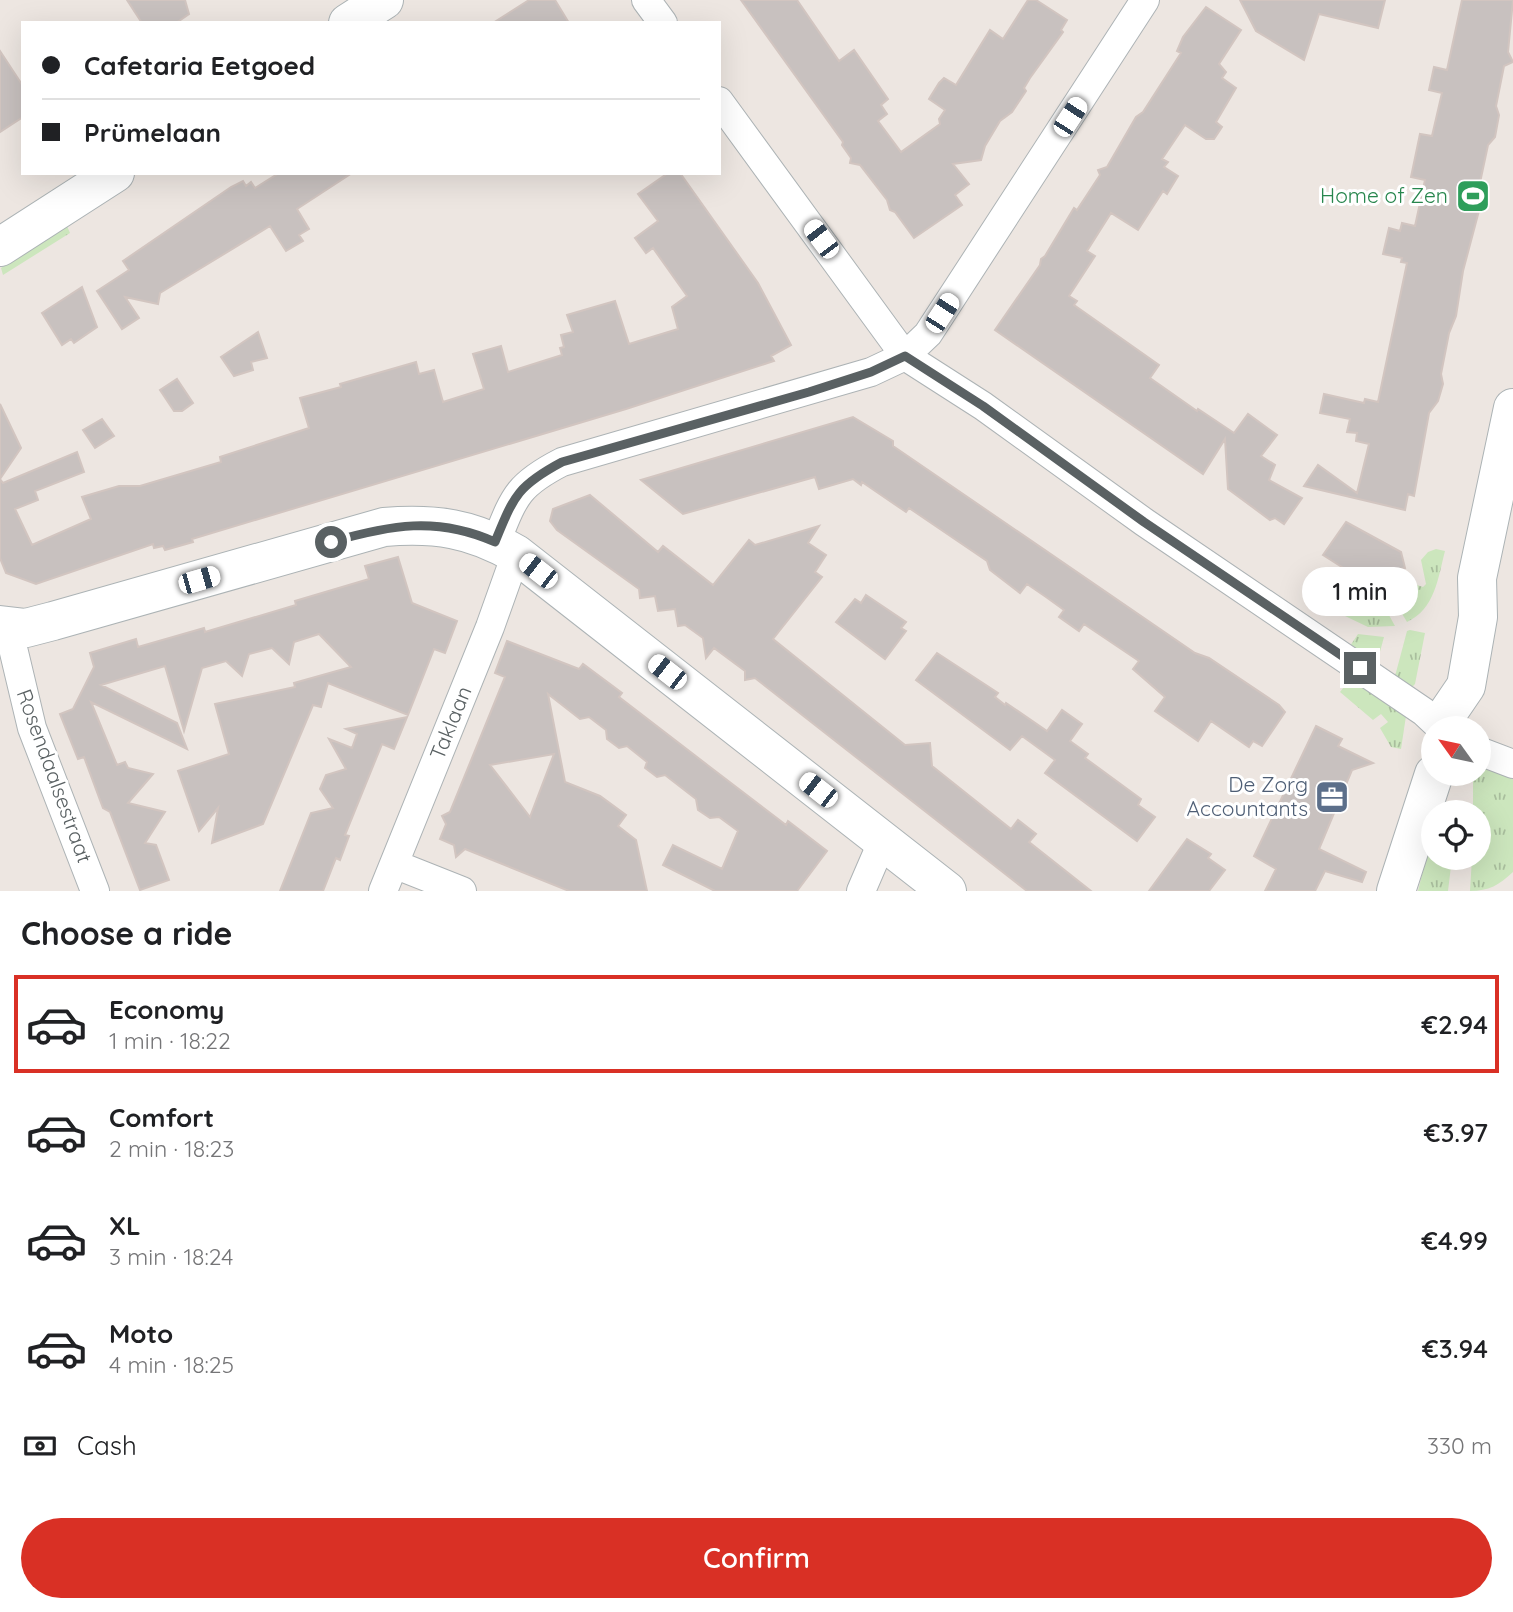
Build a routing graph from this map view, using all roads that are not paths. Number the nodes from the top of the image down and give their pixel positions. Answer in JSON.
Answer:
{"nodes":[{"id":1,"x":384,"y":0,"type":"edge"},
{"id":2,"x":646,"y":0,"type":"edge"},
{"id":3,"x":1145,"y":0,"type":"edge"},
{"id":4,"x":351,"y":21,"type":"edge"},
{"id":5,"x":662,"y":21,"type":"edge"},
{"id":6,"x":721,"y":104,"type":"edge"},
{"id":7,"x":112,"y":175,"type":"edge"},
{"id":8,"x":0,"y":247,"type":"edge"},
{"id":9,"x":905,"y":356,"type":"junction"},
{"id":10,"x":1513,"y":408,"type":"edge"},
{"id":11,"x":506,"y":548,"type":"junction"},
{"id":12,"x":4,"y":626,"type":"edge"},
{"id":13,"x":1432,"y":716,"type":"edge"},
{"id":14,"x":1448,"y":716,"type":"edge"},
{"id":15,"x":1491,"y":756,"type":"edge"},
{"id":16,"x":1513,"y":764,"type":"edge"},
{"id":17,"x":1430,"y":786,"type":"edge"},
{"id":18,"x":883,"y":840,"type":"junction"},
{"id":19,"x":394,"y":864,"type":"junction"},
{"id":20,"x":94,"y":891,"type":"edge"},
{"id":21,"x":383,"y":891,"type":"edge"},
{"id":22,"x":462,"y":891,"type":"edge"},
{"id":23,"x":861,"y":891,"type":"edge"},
{"id":24,"x":947,"y":891,"type":"edge"},
{"id":25,"x":1396,"y":891,"type":"edge"}],
"edges":[{"from":1,"to":4,"type":"street"},
{"from":2,"to":5,"type":"street"},
{"from":3,"to":9,"type":"street","name":"Taklaan"},
{"from":6,"to":9,"type":"street"},
{"from":7,"to":8,"type":"street"},
{"from":9,"to":11,"type":"street","name":"Taklaan"},
{"from":9,"to":13,"type":"street"},
{"from":10,"to":14,"type":"street"},
{"from":11,"to":12,"type":"street"},
{"from":11,"to":18,"type":"street"},
{"from":11,"to":19,"type":"street","name":"Taklaan"},
{"from":12,"to":20,"type":"street","name":"Rosendaalsestraat"},
{"from":15,"to":16,"type":"street"},
{"from":17,"to":25,"type":"street"},
{"from":18,"to":23,"type":"street"},
{"from":18,"to":24,"type":"street"},
{"from":19,"to":21,"type":"street","name":"Taklaan"},
{"from":19,"to":22,"type":"street"}]}
